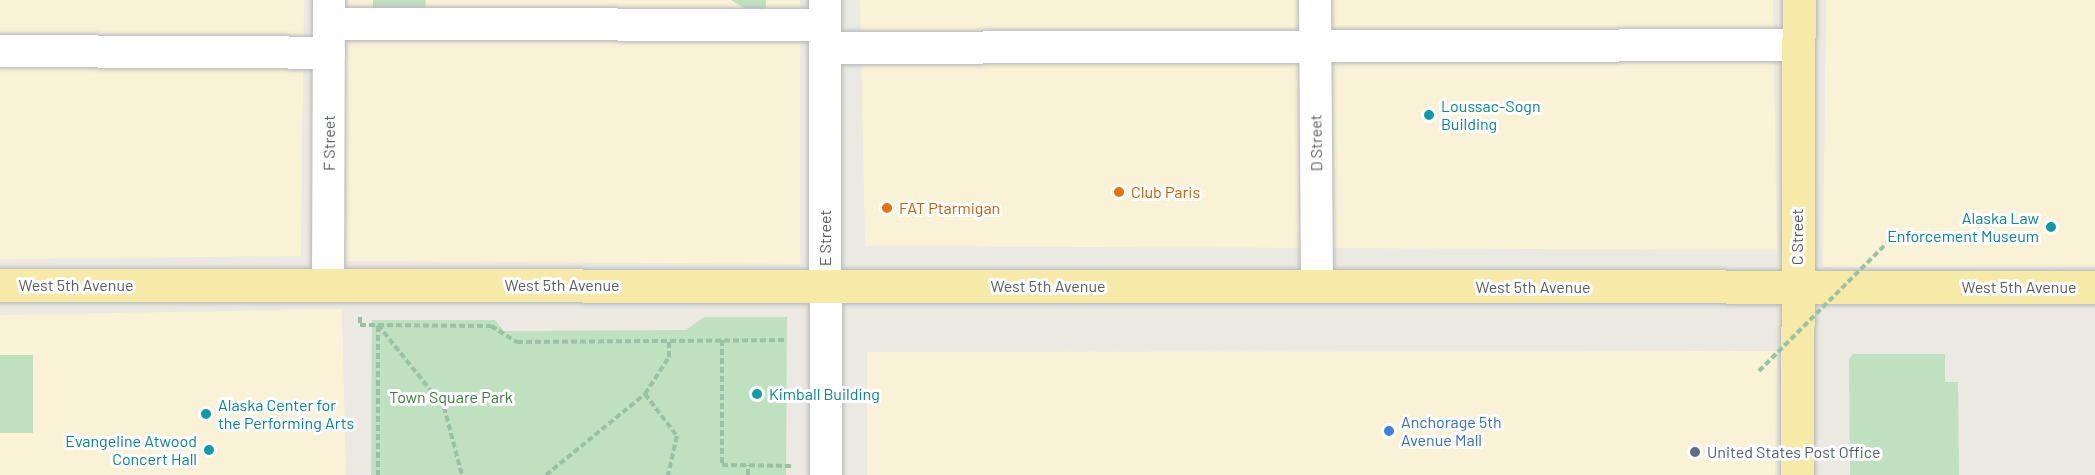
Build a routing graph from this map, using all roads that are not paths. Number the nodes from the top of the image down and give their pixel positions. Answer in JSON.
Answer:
{"nodes":[{"id":1,"x":1315,"y":0,"type":"edge"},
{"id":2,"x":1799,"y":0,"type":"edge"},
{"id":3,"x":825,"y":24,"type":"edge"},
{"id":4,"x":329,"y":26,"type":"edge"},
{"id":5,"x":1798,"y":45,"type":"junction"},
{"id":6,"x":1314,"y":46,"type":"junction"},
{"id":7,"x":0,"y":51,"type":"edge"},
{"id":8,"x":0,"y":285,"type":"edge"},
{"id":9,"x":328,"y":285,"type":"junction"},
{"id":10,"x":1317,"y":285,"type":"junction"},
{"id":11,"x":825,"y":286,"type":"junction"},
{"id":12,"x":1797,"y":287,"type":"junction"},
{"id":13,"x":2095,"y":287,"type":"edge"},
{"id":14,"x":826,"y":475,"type":"edge"},
{"id":15,"x":1797,"y":475,"type":"edge"}],
"edges":[{"from":1,"to":6,"type":"street","name":"D Street"},
{"from":2,"to":5,"type":"main road","name":"C Street"},
{"from":3,"to":4,"type":"street"},
{"from":3,"to":6,"type":"street"},
{"from":3,"to":11,"type":"street","name":"E Street"},
{"from":4,"to":7,"type":"street"},
{"from":4,"to":9,"type":"street","name":"F Street"},
{"from":5,"to":6,"type":"street"},
{"from":5,"to":12,"type":"main road","name":"C Street"},
{"from":6,"to":10,"type":"street","name":"D Street"},
{"from":8,"to":9,"type":"main road","name":"West 5th Avenue"},
{"from":9,"to":11,"type":"main road","name":"West 5th Avenue"},
{"from":10,"to":11,"type":"main road","name":"West 5th Avenue"},
{"from":10,"to":12,"type":"main road","name":"West 5th Avenue"},
{"from":11,"to":14,"type":"street","name":"E Street"},
{"from":12,"to":13,"type":"main road","name":"West 5th Avenue"},
{"from":12,"to":15,"type":"main road","name":"C Street"}]}
